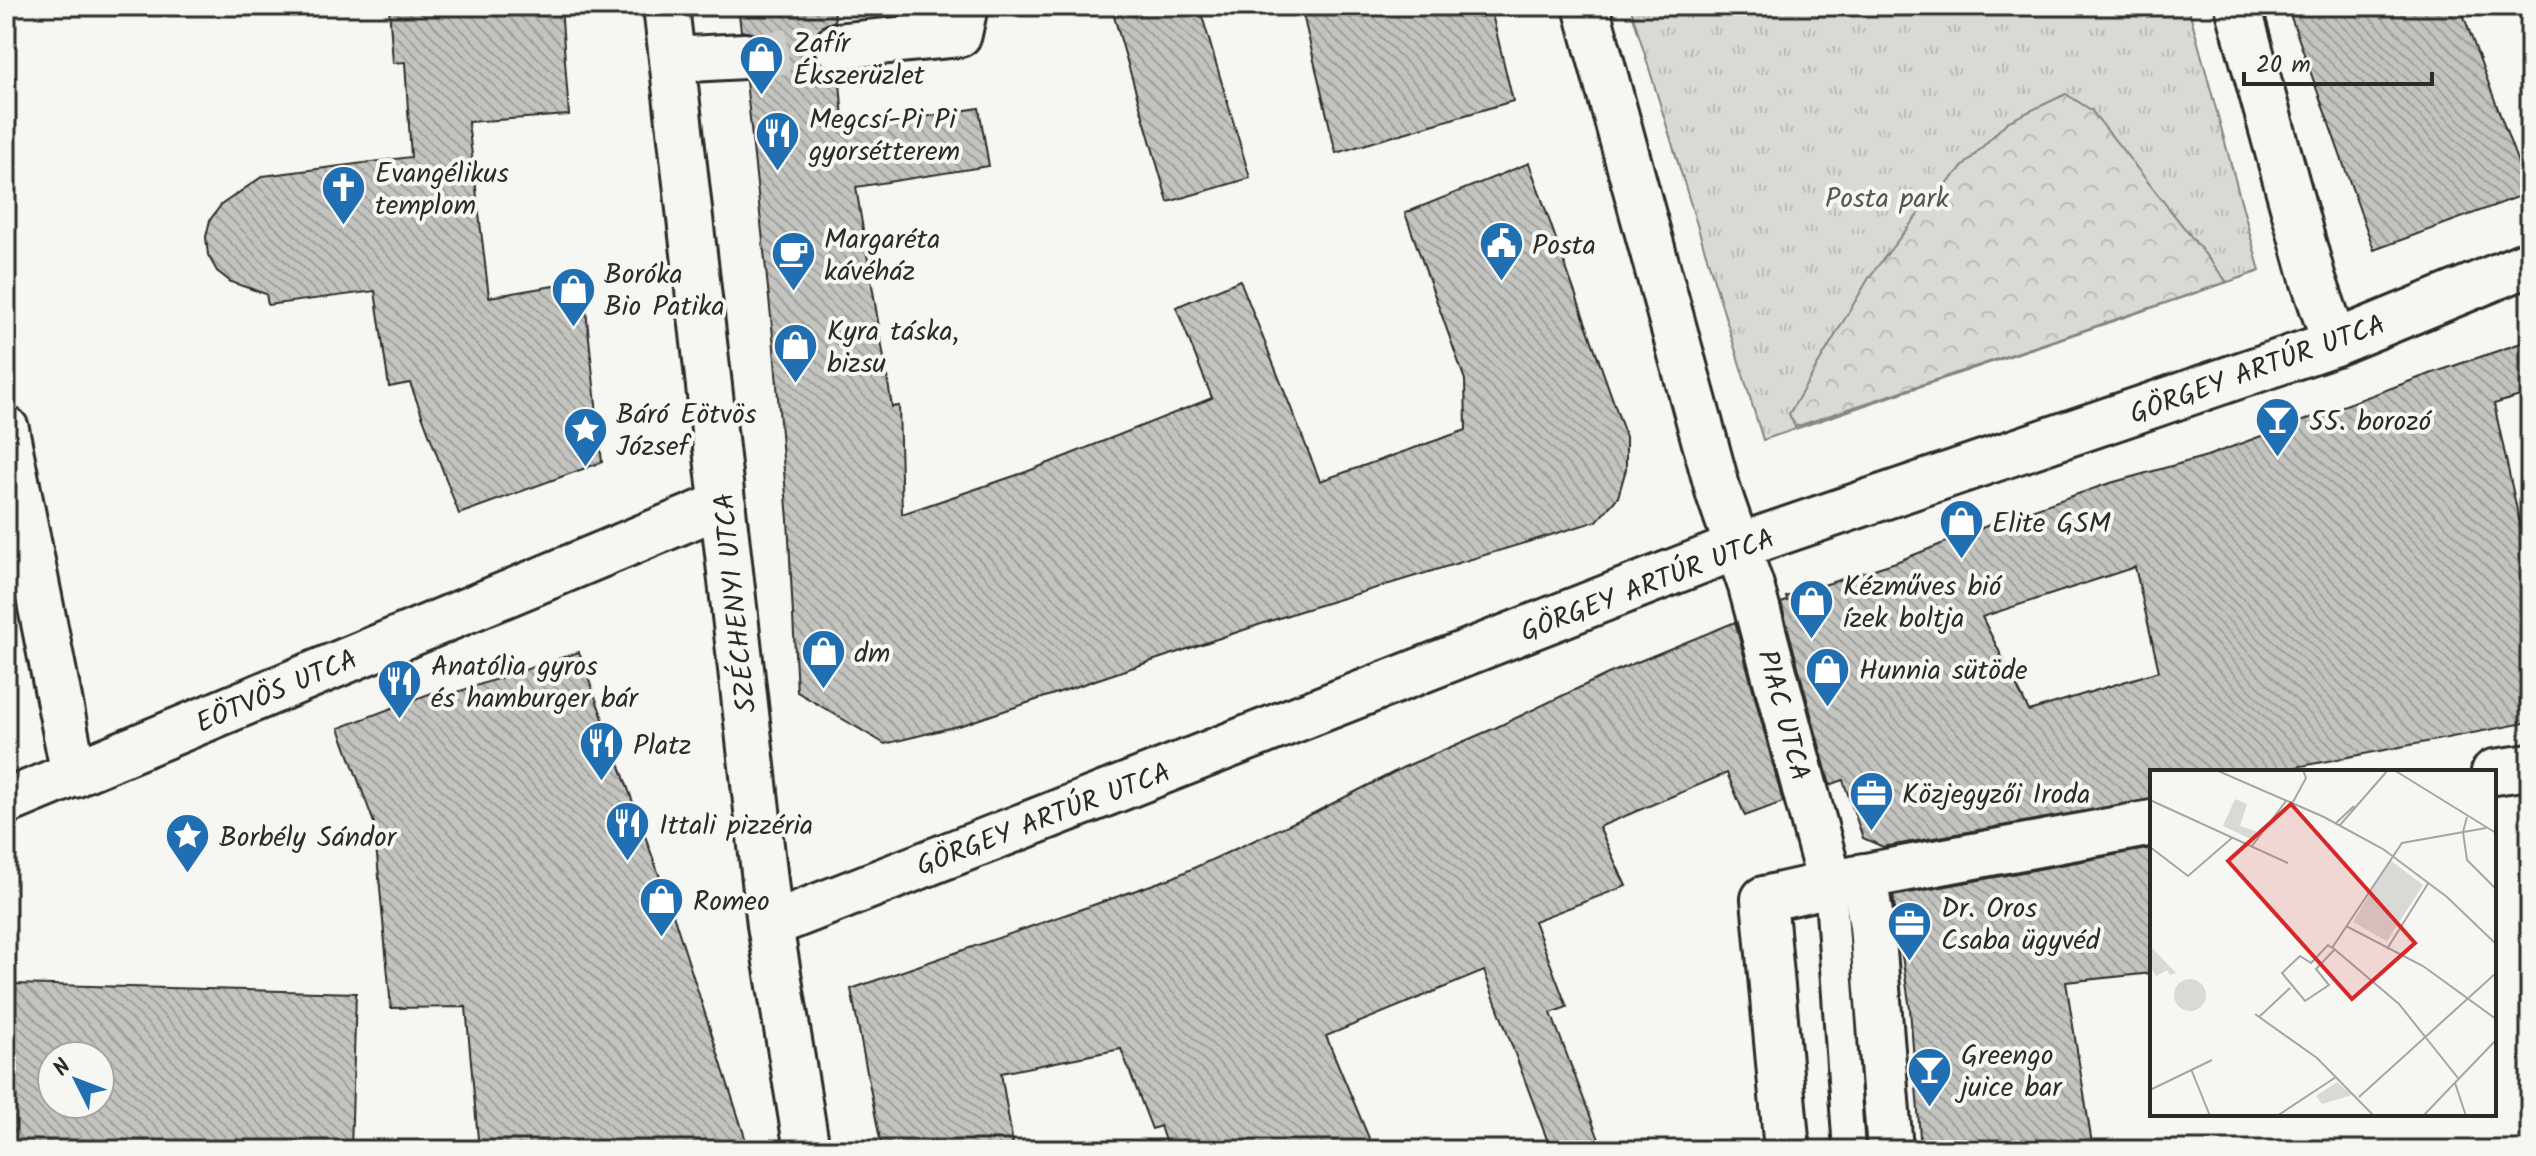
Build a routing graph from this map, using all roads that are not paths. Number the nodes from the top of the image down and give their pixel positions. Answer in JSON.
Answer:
{"nodes":[{"id":1,"x":666,"y":6,"type":"edge"},
{"id":2,"x":965,"y":6,"type":"edge"},
{"id":3,"x":1586,"y":6,"type":"edge"},
{"id":4,"x":2238,"y":6,"type":"edge"},
{"id":5,"x":837,"y":46,"type":"tunnel mouth"},
{"id":6,"x":744,"y":56,"type":"tunnel mouth"},
{"id":7,"x":672,"y":60,"type":"junction"},
{"id":8,"x":2530,"y":263,"type":"edge"},
{"id":9,"x":2335,"y":343,"type":"junction"},
{"id":10,"x":6,"y":429,"type":"edge"},
{"id":11,"x":723,"y":504,"type":"junction"},
{"id":12,"x":1739,"y":546,"type":"junction"},
{"id":13,"x":2530,"y":767,"type":"edge"},
{"id":14,"x":2496,"y":772,"type":"edge"},
{"id":15,"x":74,"y":775,"type":"junction"},
{"id":16,"x":6,"y":802,"type":"edge"},
{"id":17,"x":2150,"y":823,"type":"edge"},
{"id":18,"x":1847,"y":880,"type":"junction"},
{"id":19,"x":770,"y":925,"type":"junction"},
{"id":20,"x":807,"y":1150,"type":"edge"},
{"id":21,"x":1787,"y":1150,"type":"edge"},
{"id":22,"x":1849,"y":1150,"type":"edge"},
{"id":23,"x":1890,"y":1150,"type":"edge"}],
"edges":[{"from":1,"to":7,"type":"street","name":"SZÉCHENYI UTCA"},
{"from":2,"to":5,"type":"street"},
{"from":3,"to":12,"type":"street"},
{"from":4,"to":9,"type":"street"},
{"from":6,"to":7,"type":"street"},
{"from":7,"to":11,"type":"street","name":"SZÉCHENYI UTCA"},
{"from":8,"to":9,"type":"street","name":"GÖRGEY ARTÚR UTCA"},
{"from":9,"to":12,"type":"street","name":"GÖRGEY ARTÚR UTCA"},
{"from":10,"to":15,"type":"street"},
{"from":11,"to":15,"type":"street","name":"EÖTVÖS UTCA"},
{"from":11,"to":19,"type":"street","name":"SZÉCHENYI UTCA"},
{"from":12,"to":18,"type":"street","name":"PIAC UTCA"},
{"from":12,"to":19,"type":"street","name":"GÖRGEY ARTÚR UTCA"},
{"from":13,"to":14,"type":"street"},
{"from":15,"to":16,"type":"street","name":"EÖTVÖS UTCA"},
{"from":17,"to":18,"type":"street"},
{"from":18,"to":21,"type":"street"},
{"from":18,"to":22,"type":"lane"},
{"from":18,"to":23,"type":"street","name":"PIAC UTCA"},
{"from":19,"to":20,"type":"street","name":"SZÉCHENYI UTCA"}]}
